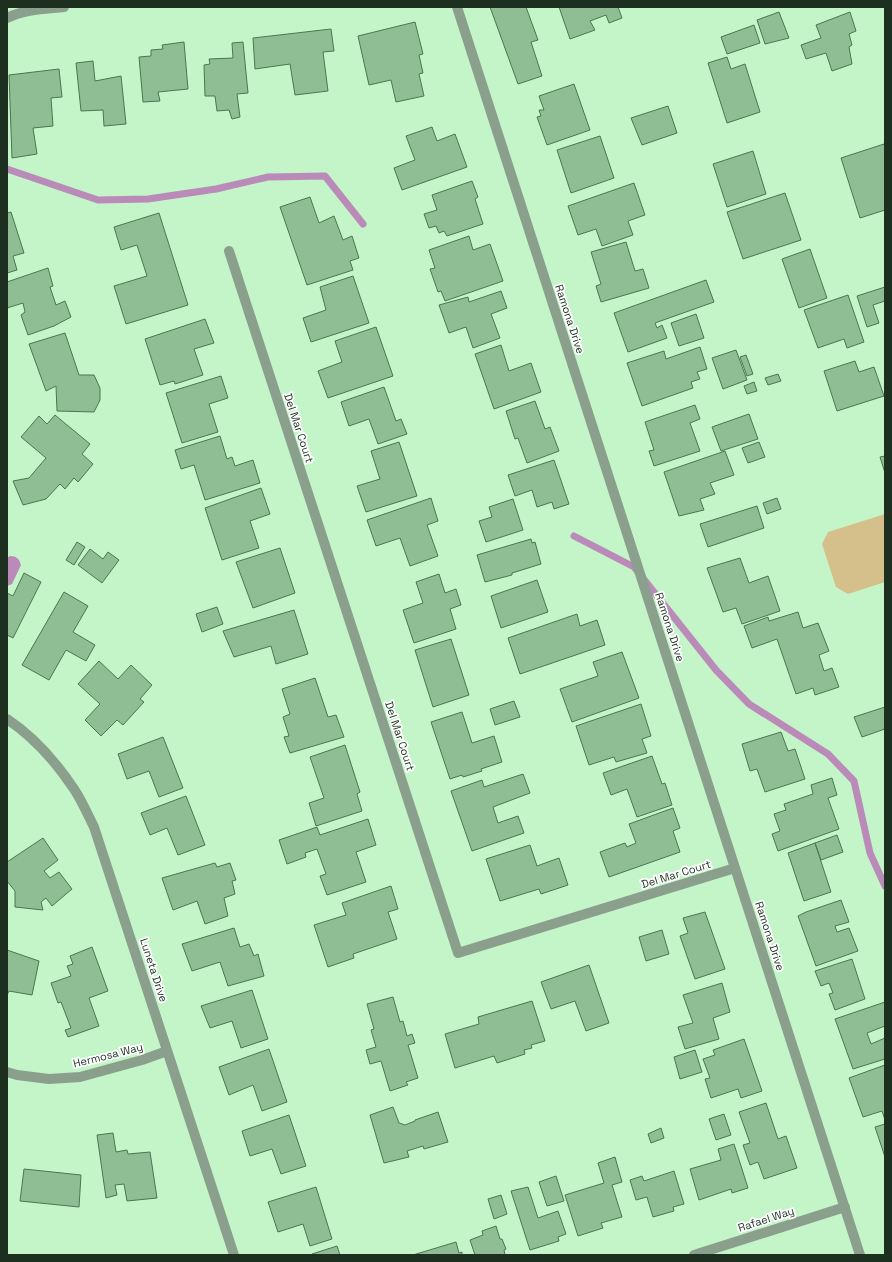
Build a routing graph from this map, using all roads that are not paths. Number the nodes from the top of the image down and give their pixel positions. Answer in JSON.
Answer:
{"nodes":[{"id":1,"x":64,"y":7,"type":"edge"},
{"id":2,"x":457,"y":7,"type":"edge"},
{"id":3,"x":30,"y":10,"type":"junction"},
{"id":4,"x":7,"y":11,"type":"edge"},
{"id":5,"x":7,"y":18,"type":"edge"},
{"id":6,"x":229,"y":251,"type":"dead end"},
{"id":7,"x":7,"y":719,"type":"edge"},
{"id":8,"x":735,"y":868,"type":"junction"},
{"id":9,"x":167,"y":1051,"type":"junction"},
{"id":10,"x":7,"y":1072,"type":"edge"},
{"id":11,"x":845,"y":1207,"type":"junction"},
{"id":12,"x":234,"y":1255,"type":"edge"},
{"id":13,"x":694,"y":1255,"type":"edge"},
{"id":14,"x":860,"y":1255,"type":"edge"}],
"edges":[{"from":1,"to":3,"type":"street"},
{"from":2,"to":8,"type":"street","name":"Ramona Drive"},
{"from":3,"to":4,"type":"street"},
{"from":3,"to":5,"type":"street"},
{"from":6,"to":8,"type":"street","name":"Del Mar Court"},
{"from":7,"to":9,"type":"street","name":"Luneta Drive"},
{"from":8,"to":11,"type":"street","name":"Ramona Drive"},
{"from":9,"to":10,"type":"street","name":"Hermosa Way"},
{"from":9,"to":12,"type":"street","name":"Luneta Drive"},
{"from":11,"to":13,"type":"street","name":"Rafael Way"},
{"from":11,"to":14,"type":"street","name":"Ramona Drive"}]}
